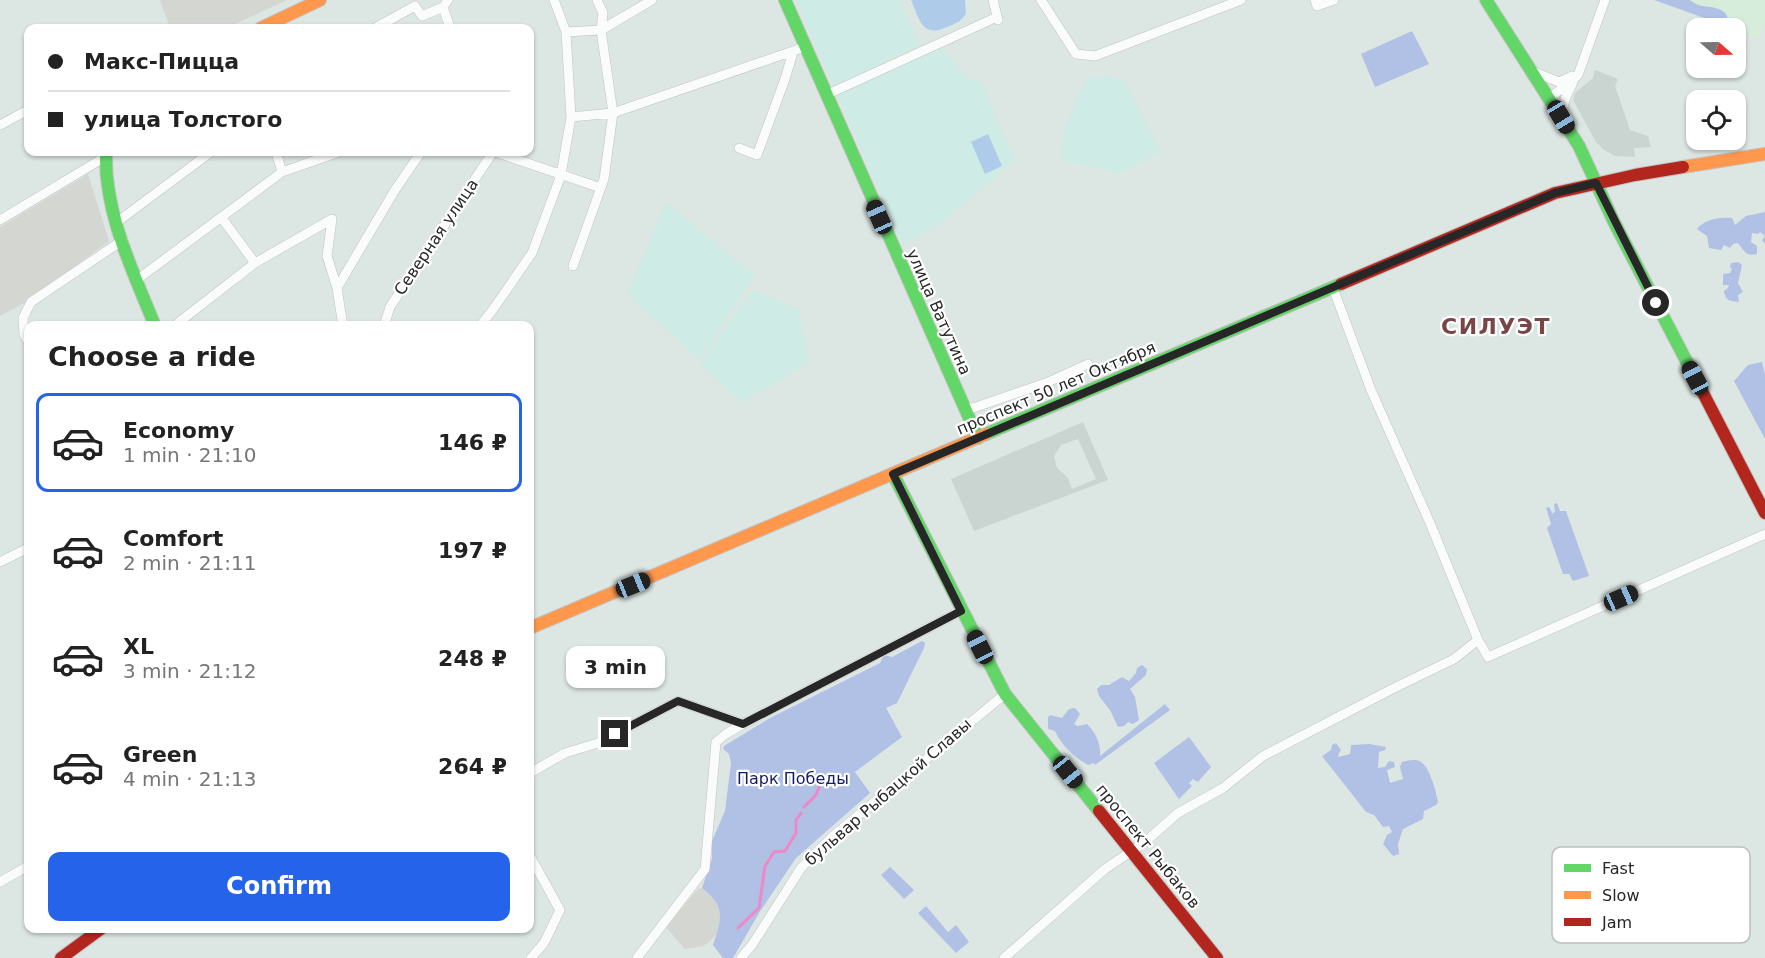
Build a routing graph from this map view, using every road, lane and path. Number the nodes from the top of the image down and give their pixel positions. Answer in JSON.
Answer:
{"nodes":[{"id":1,"x":320,"y":0,"type":"edge"},
{"id":2,"x":554,"y":0,"type":"edge"},
{"id":3,"x":597,"y":0,"type":"edge"},
{"id":4,"x":652,"y":0,"type":"edge"},
{"id":5,"x":785,"y":0,"type":"edge"},
{"id":6,"x":993,"y":0,"type":"edge"},
{"id":7,"x":1041,"y":0,"type":"edge"},
{"id":8,"x":1241,"y":0,"type":"edge"},
{"id":9,"x":1315,"y":0,"type":"edge"},
{"id":10,"x":1334,"y":0,"type":"edge"},
{"id":11,"x":1486,"y":0,"type":"edge"},
{"id":12,"x":1605,"y":0,"type":"edge"},
{"id":13,"x":413,"y":3,"type":"edge"},
{"id":14,"x":446,"y":4,"type":"edge"},
{"id":15,"x":269,"y":24,"type":"edge"},
{"id":16,"x":381,"y":24,"type":"edge"},
{"id":17,"x":449,"y":24,"type":"edge"},
{"id":18,"x":601,"y":30,"type":"junction"},
{"id":19,"x":566,"y":32,"type":"junction"},
{"id":20,"x":805,"y":47,"type":"junction"},
{"id":21,"x":793,"y":52,"type":"junction"},
{"id":22,"x":1581,"y":69,"type":"junction"},
{"id":23,"x":1534,"y":72,"type":"junction"},
{"id":24,"x":1574,"y":80,"type":"junction"},
{"id":25,"x":826,"y":95,"type":"junction"},
{"id":26,"x":1550,"y":98,"type":"junction"},
{"id":27,"x":24,"y":112,"type":"edge"},
{"id":28,"x":613,"y":113,"type":"junction"},
{"id":29,"x":571,"y":117,"type":"junction"},
{"id":30,"x":1561,"y":117,"type":"junction"},
{"id":31,"x":0,"y":125,"type":"edge"},
{"id":32,"x":739,"y":147,"type":"dead end"},
{"id":33,"x":1765,"y":153,"type":"edge"},
{"id":34,"x":102,"y":156,"type":"edge"},
{"id":35,"x":105,"y":156,"type":"edge"},
{"id":36,"x":206,"y":156,"type":"edge"},
{"id":37,"x":277,"y":156,"type":"edge"},
{"id":38,"x":328,"y":156,"type":"edge"},
{"id":39,"x":418,"y":156,"type":"edge"},
{"id":40,"x":491,"y":156,"type":"edge"},
{"id":41,"x":506,"y":156,"type":"edge"},
{"id":42,"x":282,"y":172,"type":"junction"},
{"id":43,"x":561,"y":175,"type":"junction"},
{"id":44,"x":1596,"y":183,"type":"junction"},
{"id":45,"x":601,"y":188,"type":"junction"},
{"id":46,"x":221,"y":217,"type":"junction"},
{"id":47,"x":0,"y":220,"type":"edge"},
{"id":48,"x":117,"y":222,"type":"junction"},
{"id":49,"x":123,"y":240,"type":"junction"},
{"id":50,"x":255,"y":264,"type":"junction"},
{"id":51,"x":573,"y":266,"type":"dead end"},
{"id":52,"x":138,"y":279,"type":"junction"},
{"id":53,"x":337,"y":288,"type":"junction"},
{"id":54,"x":1333,"y":288,"type":"junction"},
{"id":55,"x":153,"y":321,"type":"edge"},
{"id":56,"x":181,"y":321,"type":"edge"},
{"id":57,"x":342,"y":321,"type":"edge"},
{"id":58,"x":386,"y":321,"type":"edge"},
{"id":59,"x":484,"y":321,"type":"edge"},
{"id":60,"x":24,"y":334,"type":"edge"},
{"id":61,"x":1088,"y":364,"type":"dead end"},
{"id":62,"x":964,"y":408,"type":"junction"},
{"id":63,"x":978,"y":438,"type":"junction"},
{"id":64,"x":893,"y":474,"type":"junction"},
{"id":65,"x":1765,"y":513,"type":"edge"},
{"id":66,"x":1765,"y":534,"type":"edge"},
{"id":67,"x":24,"y":550,"type":"edge"},
{"id":68,"x":0,"y":562,"type":"edge"},
{"id":69,"x":961,"y":611,"type":"junction"},
{"id":70,"x":534,"y":626,"type":"edge"},
{"id":71,"x":1478,"y":640,"type":"junction"},
{"id":72,"x":1005,"y":694,"type":"junction"},
{"id":73,"x":743,"y":724,"type":"junction"},
{"id":74,"x":534,"y":771,"type":"edge"},
{"id":75,"x":1130,"y":851,"type":"junction"},
{"id":76,"x":534,"y":863,"type":"edge"},
{"id":77,"x":24,"y":868,"type":"edge"},
{"id":78,"x":0,"y":882,"type":"edge"},
{"id":79,"x":95,"y":933,"type":"edge"},
{"id":80,"x":61,"y":958,"type":"edge"},
{"id":81,"x":531,"y":958,"type":"edge"},
{"id":82,"x":637,"y":958,"type":"edge"},
{"id":83,"x":741,"y":958,"type":"edge"},
{"id":84,"x":1004,"y":958,"type":"edge"},
{"id":85,"x":1217,"y":958,"type":"edge"}],
"edges":[{"from":1,"to":15,"type":"main road"},
{"from":2,"to":19,"type":"street"},
{"from":3,"to":18,"type":"street"},
{"from":4,"to":18,"type":"street"},
{"from":5,"to":20,"type":"main road","name":"улица Ватутина"},
{"from":6,"to":25,"type":"street"},
{"from":7,"to":8,"type":"street"},
{"from":9,"to":10,"type":"street"},
{"from":11,"to":23,"type":"main road"},
{"from":12,"to":22,"type":"street"},
{"from":13,"to":14,"type":"street"},
{"from":13,"to":16,"type":"street"},
{"from":14,"to":17,"type":"street"},
{"from":18,"to":19,"type":"street"},
{"from":18,"to":28,"type":"street"},
{"from":19,"to":29,"type":"street"},
{"from":20,"to":21,"type":"street"},
{"from":20,"to":25,"type":"main road","name":"улица Ватутина"},
{"from":21,"to":28,"type":"street"},
{"from":21,"to":32,"type":"street"},
{"from":22,"to":23,"type":"street"},
{"from":22,"to":24,"type":"street"},
{"from":23,"to":26,"type":"main road"},
{"from":24,"to":26,"type":"street"},
{"from":24,"to":30,"type":"street"},
{"from":25,"to":62,"type":"main road","name":"улица Ватутина"},
{"from":26,"to":30,"type":"main road"},
{"from":27,"to":31,"type":"street"},
{"from":28,"to":29,"type":"street"},
{"from":28,"to":45,"type":"street"},
{"from":29,"to":43,"type":"street"},
{"from":30,"to":44,"type":"main road"},
{"from":33,"to":44,"type":"main road","name":"проспект 50 лет Октября"},
{"from":34,"to":47,"type":"street"},
{"from":35,"to":48,"type":"main road"},
{"from":36,"to":48,"type":"street"},
{"from":37,"to":42,"type":"street"},
{"from":38,"to":42,"type":"street"},
{"from":39,"to":53,"type":"street"},
{"from":40,"to":58,"type":"street","name":"Северная улица"},
{"from":41,"to":43,"type":"street"},
{"from":42,"to":46,"type":"street"},
{"from":43,"to":45,"type":"street"},
{"from":43,"to":59,"type":"street"},
{"from":44,"to":54,"type":"main road","name":"проспект 50 лет Октября"},
{"from":44,"to":65,"type":"main road"},
{"from":45,"to":51,"type":"street"},
{"from":46,"to":50,"type":"street"},
{"from":46,"to":52,"type":"street"},
{"from":48,"to":49,"type":"main road"},
{"from":49,"to":52,"type":"main road"},
{"from":49,"to":60,"type":"street"},
{"from":50,"to":53,"type":"street"},
{"from":50,"to":56,"type":"street"},
{"from":52,"to":55,"type":"main road"},
{"from":53,"to":57,"type":"street"},
{"from":54,"to":63,"type":"main road","name":"проспект 50 лет Октября"},
{"from":54,"to":71,"type":"street"},
{"from":61,"to":62,"type":"street"},
{"from":62,"to":63,"type":"main road","name":"улица Ватутина"},
{"from":63,"to":64,"type":"main road","name":"проспект 50 лет Октября"},
{"from":64,"to":69,"type":"main road","name":"проспект Рыбаков"},
{"from":64,"to":70,"type":"main road","name":"проспект 50 лет Октября"},
{"from":66,"to":71,"type":"street"},
{"from":67,"to":68,"type":"street"},
{"from":69,"to":72,"type":"main road","name":"проспект Рыбаков"},
{"from":69,"to":73,"type":"street"},
{"from":71,"to":75,"type":"street"},
{"from":72,"to":75,"type":"main road","name":"проспект Рыбаков"},
{"from":72,"to":83,"type":"street","name":"бульвар Рыбацкой Славы"},
{"from":73,"to":74,"type":"street"},
{"from":73,"to":82,"type":"street"},
{"from":75,"to":84,"type":"street"},
{"from":75,"to":85,"type":"main road","name":"проспект Рыбаков"},
{"from":76,"to":81,"type":"street"},
{"from":77,"to":78,"type":"street"},
{"from":79,"to":80,"type":"main road"}]}
